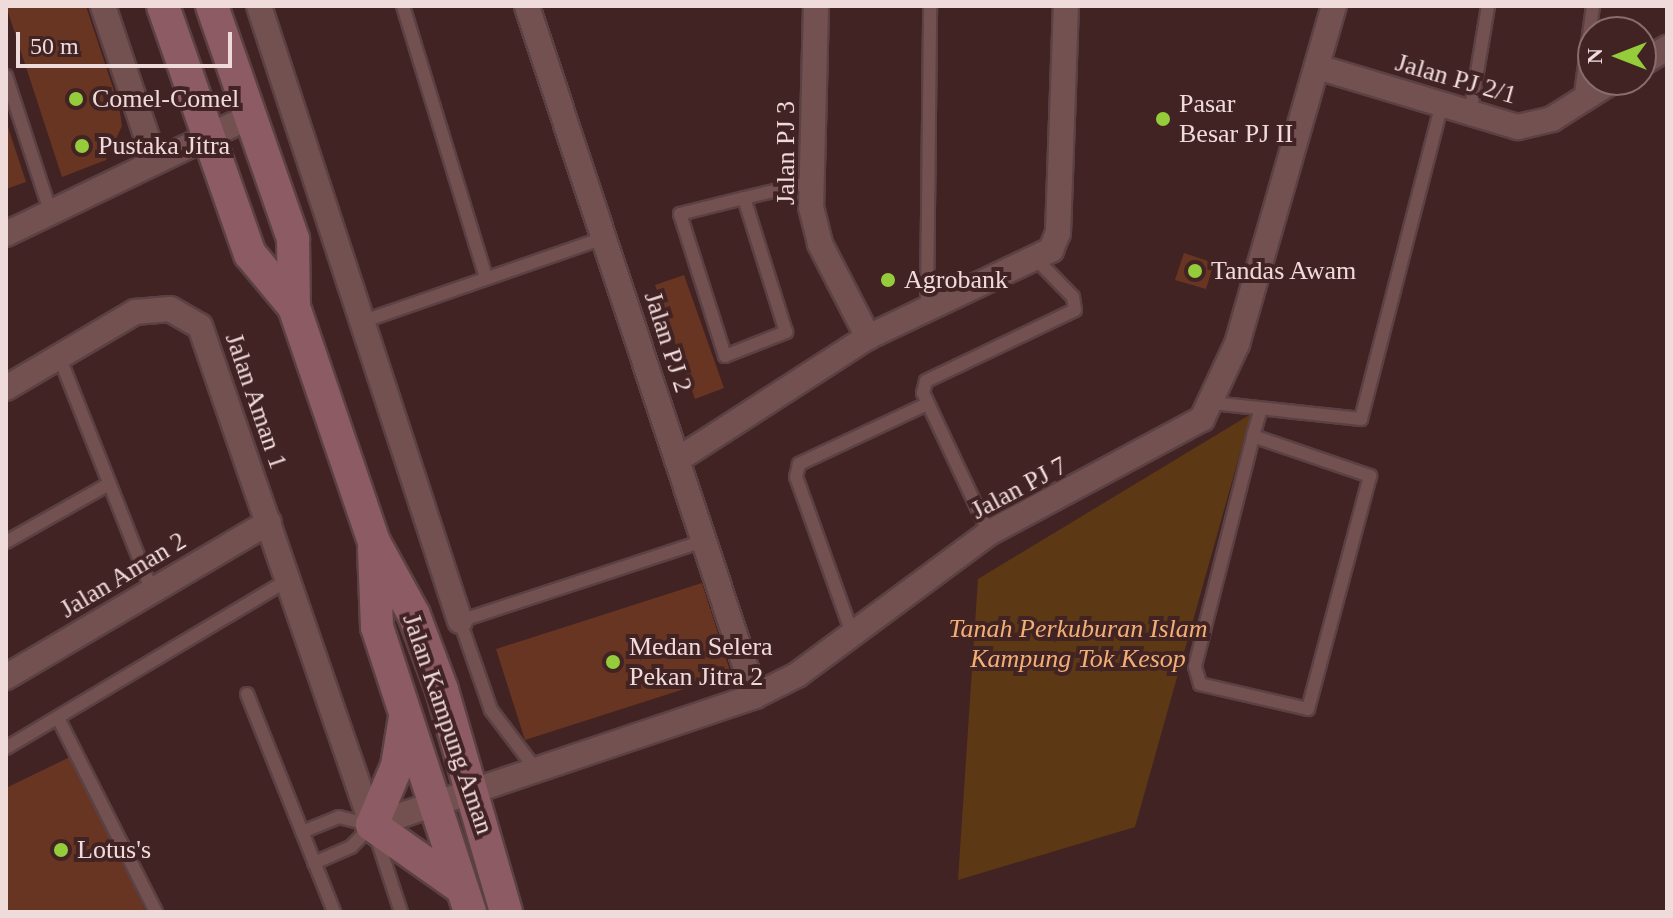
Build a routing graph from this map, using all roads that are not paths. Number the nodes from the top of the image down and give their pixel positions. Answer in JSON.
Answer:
{"nodes":[{"id":1,"x":103,"y":6,"type":"edge"},
{"id":2,"x":163,"y":6,"type":"edge"},
{"id":3,"x":212,"y":6,"type":"edge"},
{"id":4,"x":259,"y":6,"type":"edge"},
{"id":5,"x":403,"y":6,"type":"edge"},
{"id":6,"x":527,"y":6,"type":"edge"},
{"id":7,"x":816,"y":6,"type":"edge"},
{"id":8,"x":930,"y":6,"type":"edge"},
{"id":9,"x":1066,"y":6,"type":"edge"},
{"id":10,"x":1334,"y":6,"type":"edge"},
{"id":11,"x":1488,"y":6,"type":"edge"},
{"id":12,"x":1593,"y":6,"type":"edge"},
{"id":13,"x":1321,"y":68,"type":"junction"},
{"id":14,"x":6,"y":76,"type":"edge"},
{"id":15,"x":1588,"y":96,"type":"edge"},
{"id":16,"x":1580,"y":101,"type":"junction"},
{"id":17,"x":1441,"y":107,"type":"junction"},
{"id":18,"x":1470,"y":114,"type":"junction"},
{"id":19,"x":251,"y":116,"type":"junction"},
{"id":20,"x":208,"y":130,"type":"junction"},
{"id":21,"x":154,"y":158,"type":"junction"},
{"id":22,"x":812,"y":182,"type":"junction"},
{"id":23,"x":744,"y":198,"type":"junction"},
{"id":24,"x":50,"y":211,"type":"junction"},
{"id":25,"x":6,"y":234,"type":"edge"},
{"id":26,"x":604,"y":238,"type":"junction"},
{"id":27,"x":1037,"y":260,"type":"junction"},
{"id":28,"x":486,"y":277,"type":"junction"},
{"id":29,"x":294,"y":307,"type":"junction"},
{"id":30,"x":927,"y":307,"type":"junction"},
{"id":31,"x":364,"y":321,"type":"junction"},
{"id":32,"x":868,"y":337,"type":"junction"},
{"id":33,"x":59,"y":356,"type":"junction"},
{"id":34,"x":6,"y":388,"type":"edge"},
{"id":35,"x":1212,"y":403,"type":"junction"},
{"id":36,"x":927,"y":404,"type":"junction"},
{"id":37,"x":1260,"y":411,"type":"junction"},
{"id":38,"x":1253,"y":436,"type":"junction"},
{"id":39,"x":677,"y":460,"type":"junction"},
{"id":40,"x":109,"y":484,"type":"junction"},
{"id":41,"x":269,"y":522,"type":"junction"},
{"id":42,"x":989,"y":533,"type":"junction"},
{"id":43,"x":703,"y":541,"type":"junction"},
{"id":44,"x":6,"y":542,"type":"edge"},
{"id":45,"x":374,"y":542,"type":"junction"},
{"id":46,"x":289,"y":580,"type":"junction"},
{"id":47,"x":152,"y":591,"type":"junction"},
{"id":48,"x":460,"y":621,"type":"junction"},
{"id":49,"x":852,"y":633,"type":"junction"},
{"id":50,"x":6,"y":677,"type":"edge"},
{"id":51,"x":247,"y":694,"type":"dead end"},
{"id":52,"x":755,"y":696,"type":"junction"},
{"id":53,"x":405,"y":702,"type":"junction"},
{"id":54,"x":58,"y":718,"type":"junction"},
{"id":55,"x":6,"y":748,"type":"edge"},
{"id":56,"x":540,"y":773,"type":"junction"},
{"id":57,"x":475,"y":794,"type":"junction"},
{"id":58,"x":438,"y":805,"type":"junction"},
{"id":59,"x":372,"y":825,"type":"junction"},
{"id":60,"x":302,"y":832,"type":"junction"},
{"id":61,"x":314,"y":863,"type":"junction"},
{"id":62,"x":465,"y":900,"type":"edge"},
{"id":63,"x":156,"y":912,"type":"edge"},
{"id":64,"x":334,"y":912,"type":"edge"},
{"id":65,"x":401,"y":912,"type":"edge"},
{"id":66,"x":506,"y":912,"type":"edge"}],
"edges":[{"from":1,"to":21,"type":"street"},
{"from":2,"to":20,"type":"street","name":"Jalan Kampung Aman"},
{"from":3,"to":19,"type":"street","name":"Jalan Kampung Aman"},
{"from":4,"to":31,"type":"street"},
{"from":5,"to":28,"type":"lane"},
{"from":6,"to":26,"type":"street","name":"Jalan PJ 2"},
{"from":7,"to":22,"type":"street","name":"Jalan PJ 3"},
{"from":8,"to":30,"type":"lane"},
{"from":9,"to":27,"type":"street"},
{"from":10,"to":13,"type":"street","name":"Jalan PJ 7"},
{"from":11,"to":18,"type":"lane"},
{"from":12,"to":16,"type":"lane"},
{"from":13,"to":17,"type":"street","name":"Jalan PJ 2/1"},
{"from":13,"to":35,"type":"street","name":"Jalan PJ 7"},
{"from":14,"to":24,"type":"lane"},
{"from":15,"to":16,"type":"street","name":"Jalan PJ 2/1"},
{"from":16,"to":18,"type":"street","name":"Jalan PJ 2/1"},
{"from":17,"to":18,"type":"street","name":"Jalan PJ 2/1"},
{"from":17,"to":37,"type":"lane"},
{"from":19,"to":20,"type":"street"},
{"from":19,"to":29,"type":"street","name":"Jalan Kampung Aman"},
{"from":20,"to":21,"type":"street"},
{"from":20,"to":29,"type":"street","name":"Jalan Kampung Aman"},
{"from":21,"to":24,"type":"street"},
{"from":22,"to":23,"type":"lane"},
{"from":22,"to":32,"type":"street","name":"Jalan PJ 3"},
{"from":23,"to":23,"type":"lane"},
{"from":24,"to":25,"type":"street"},
{"from":26,"to":28,"type":"lane"},
{"from":26,"to":39,"type":"street","name":"Jalan PJ 2"},
{"from":27,"to":30,"type":"street"},
{"from":27,"to":36,"type":"lane"},
{"from":28,"to":31,"type":"lane"},
{"from":29,"to":45,"type":"street","name":"Jalan Kampung Aman"},
{"from":30,"to":32,"type":"street"},
{"from":31,"to":48,"type":"street"},
{"from":32,"to":39,"type":"street"},
{"from":33,"to":34,"type":"street","name":"Jalan Aman 1"},
{"from":33,"to":40,"type":"lane"},
{"from":33,"to":41,"type":"street","name":"Jalan Aman 1"},
{"from":35,"to":37,"type":"lane"},
{"from":35,"to":42,"type":"street","name":"Jalan PJ 7"},
{"from":36,"to":42,"type":"lane"},
{"from":36,"to":49,"type":"lane"},
{"from":37,"to":38,"type":"lane"},
{"from":38,"to":38,"type":"lane"},
{"from":39,"to":43,"type":"street","name":"Jalan PJ 2"},
{"from":40,"to":44,"type":"lane"},
{"from":40,"to":47,"type":"lane"},
{"from":41,"to":46,"type":"street","name":"Jalan Aman 1"},
{"from":41,"to":47,"type":"street","name":"Jalan Aman 2"},
{"from":42,"to":49,"type":"street","name":"Jalan PJ 7"},
{"from":43,"to":48,"type":"lane"},
{"from":43,"to":52,"type":"street","name":"Jalan PJ 2"},
{"from":45,"to":53,"type":"street","name":"Jalan Kampung Aman"},
{"from":45,"to":57,"type":"street","name":"Jalan Kampung Aman"},
{"from":46,"to":54,"type":"lane"},
{"from":46,"to":59,"type":"street","name":"Jalan Aman 1"},
{"from":47,"to":50,"type":"street","name":"Jalan Aman 2"},
{"from":48,"to":56,"type":"lane"},
{"from":49,"to":52,"type":"street","name":"Jalan PJ 7"},
{"from":51,"to":60,"type":"lane"},
{"from":52,"to":56,"type":"street","name":"Jalan PJ 7"},
{"from":53,"to":58,"type":"street","name":"Jalan Kampung Aman"},
{"from":53,"to":59,"type":"street"},
{"from":54,"to":55,"type":"lane"},
{"from":54,"to":63,"type":"lane"},
{"from":56,"to":57,"type":"street","name":"Jalan PJ 7"},
{"from":57,"to":58,"type":"street","name":"Jalan PJ 7"},
{"from":57,"to":66,"type":"street","name":"Jalan Kampung Aman"},
{"from":58,"to":59,"type":"street","name":"Jalan PJ 7"},
{"from":58,"to":62,"type":"street","name":"Jalan Kampung Aman"},
{"from":59,"to":60,"type":"lane"},
{"from":59,"to":61,"type":"lane"},
{"from":59,"to":62,"type":"street"},
{"from":59,"to":65,"type":"lane"},
{"from":60,"to":61,"type":"lane"},
{"from":61,"to":64,"type":"lane"}]}
